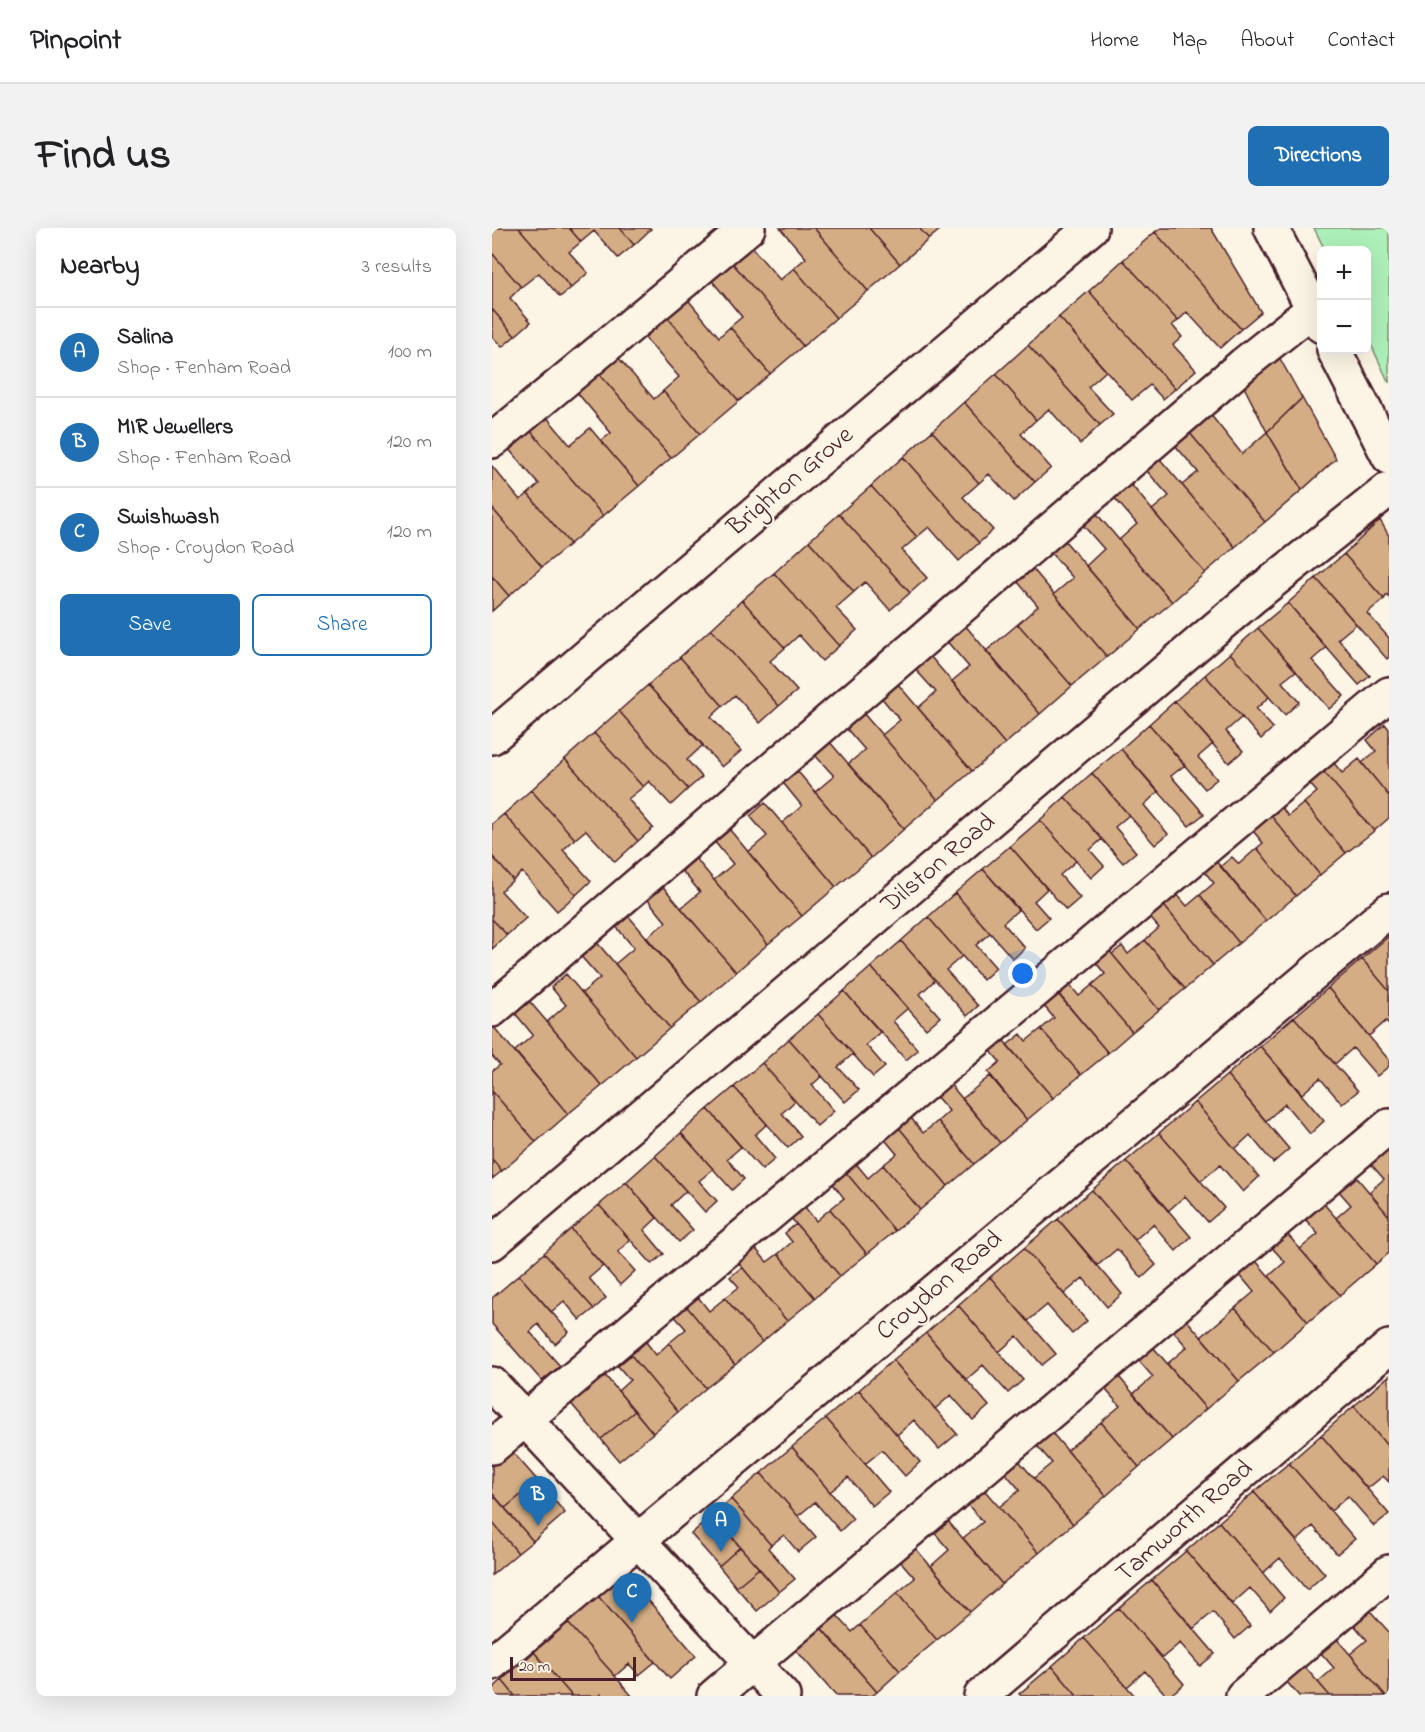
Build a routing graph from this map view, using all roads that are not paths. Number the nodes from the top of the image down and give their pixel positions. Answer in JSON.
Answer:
{"nodes":[{"id":1,"x":748,"y":228,"type":"edge"},
{"id":2,"x":1091,"y":228,"type":"edge"},
{"id":3,"x":1271,"y":228,"type":"edge"},
{"id":4,"x":1317,"y":317,"type":"edge"},
{"id":5,"x":1336,"y":354,"type":"edge"},
{"id":6,"x":492,"y":441,"type":"edge"},
{"id":7,"x":1389,"y":457,"type":"edge"},
{"id":8,"x":1389,"y":489,"type":"edge"},
{"id":9,"x":1389,"y":694,"type":"edge"},
{"id":10,"x":492,"y":737,"type":"edge"},
{"id":11,"x":1389,"y":910,"type":"edge"},
{"id":12,"x":492,"y":1010,"type":"edge"},
{"id":13,"x":1389,"y":1126,"type":"edge"},
{"id":14,"x":492,"y":1243,"type":"edge"},
{"id":15,"x":1389,"y":1347,"type":"edge"},
{"id":16,"x":492,"y":1384,"type":"edge"},
{"id":17,"x":525,"y":1419,"type":"junction"},
{"id":18,"x":492,"y":1447,"type":"edge"},
{"id":19,"x":637,"y":1540,"type":"junction"},
{"id":20,"x":1389,"y":1572,"type":"edge"},
{"id":21,"x":492,"y":1662,"type":"edge"},
{"id":22,"x":752,"y":1663,"type":"junction"},
{"id":23,"x":714,"y":1696,"type":"edge"},
{"id":24,"x":783,"y":1696,"type":"edge"},
{"id":25,"x":981,"y":1696,"type":"edge"},
{"id":26,"x":1243,"y":1696,"type":"edge"}],
"edges":[{"from":1,"to":6,"type":"street"},
{"from":2,"to":10,"type":"street","name":"Brighton Grove"},
{"from":3,"to":4,"type":"street"},
{"from":4,"to":12,"type":"street"},
{"from":5,"to":7,"type":"street"},
{"from":8,"to":14,"type":"street","name":"Dilston Road"},
{"from":9,"to":17,"type":"street"},
{"from":11,"to":19,"type":"street","name":"Croydon Road"},
{"from":13,"to":22,"type":"street"},
{"from":15,"to":25,"type":"street","name":"Tamworth Road"},
{"from":16,"to":17,"type":"street"},
{"from":17,"to":18,"type":"street"},
{"from":17,"to":19,"type":"street"},
{"from":19,"to":21,"type":"street","name":"Croydon Road"},
{"from":19,"to":22,"type":"street"},
{"from":20,"to":26,"type":"street"},
{"from":22,"to":23,"type":"street"},
{"from":22,"to":24,"type":"street"}]}
